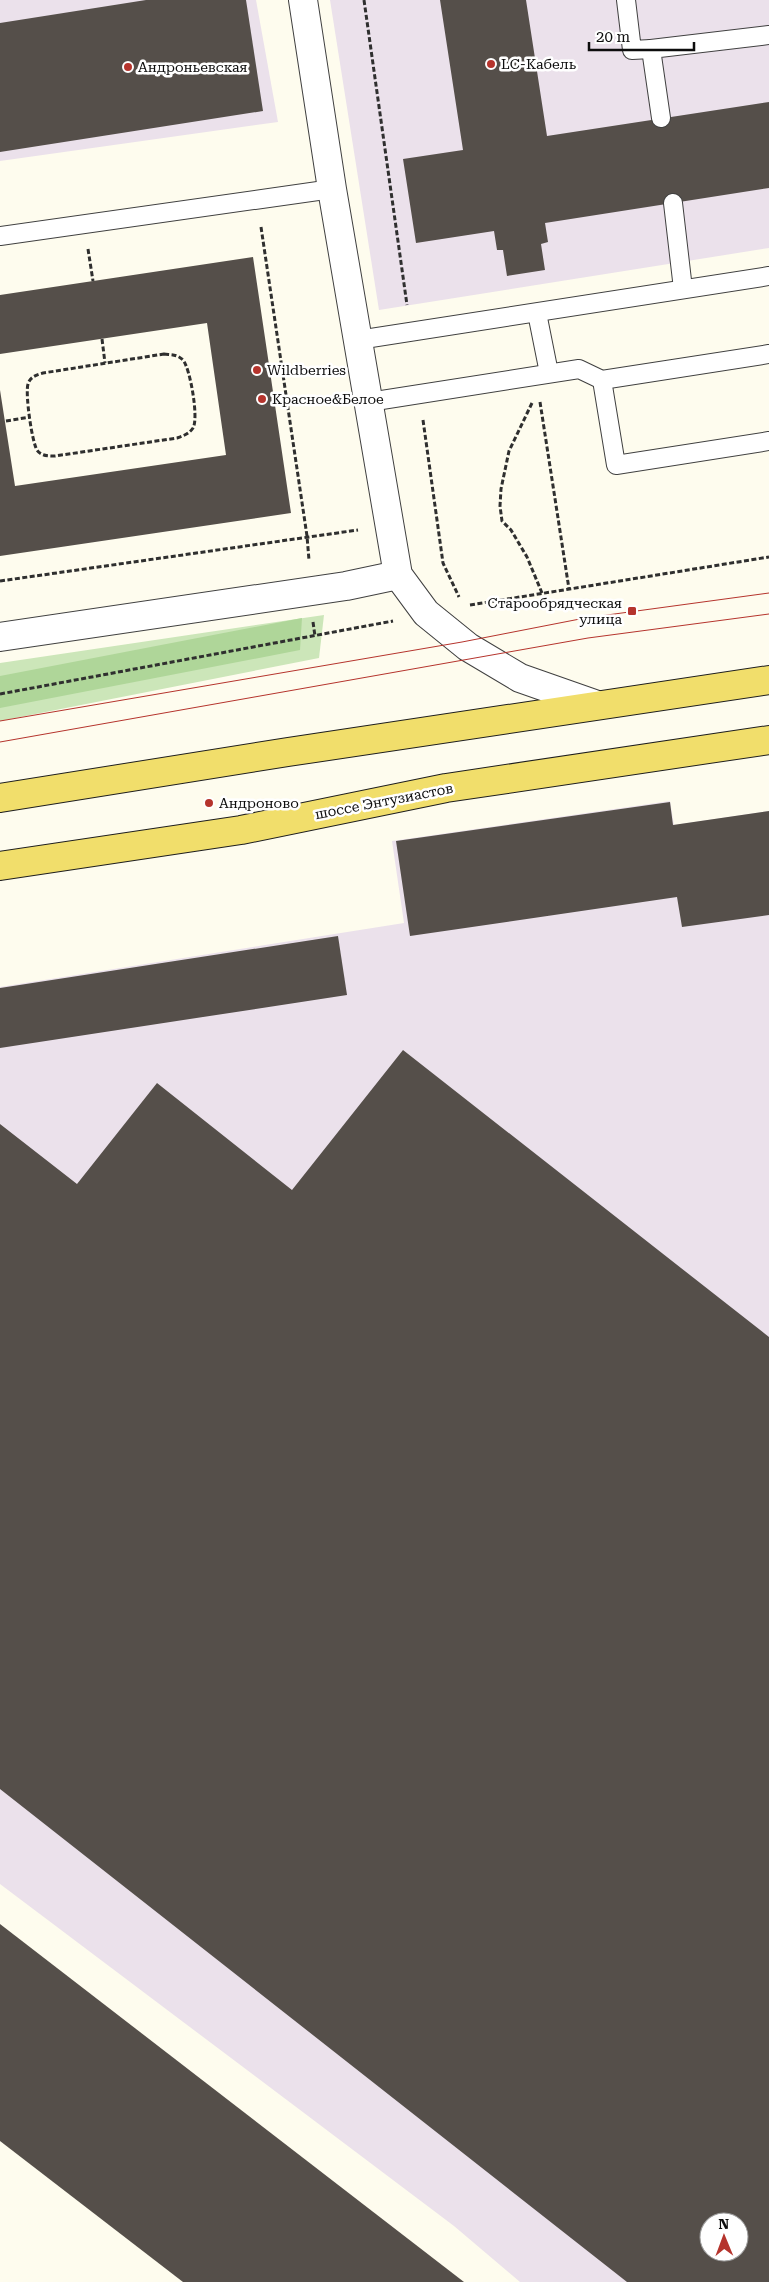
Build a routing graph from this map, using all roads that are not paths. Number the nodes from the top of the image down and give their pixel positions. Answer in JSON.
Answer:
{"nodes":[{"id":1,"x":303,"y":0,"type":"edge"},
{"id":2,"x":626,"y":0,"type":"edge"},
{"id":3,"x":769,"y":36,"type":"edge"},
{"id":4,"x":651,"y":49,"type":"junction"},
{"id":5,"x":662,"y":118,"type":"dead end"},
{"id":6,"x":332,"y":189,"type":"junction"},
{"id":7,"x":673,"y":203,"type":"dead end"},
{"id":8,"x":0,"y":236,"type":"edge"},
{"id":9,"x":769,"y":276,"type":"edge"},
{"id":10,"x":683,"y":289,"type":"junction"},
{"id":11,"x":538,"y":313,"type":"junction"},
{"id":12,"x":358,"y":340,"type":"junction"},
{"id":13,"x":769,"y":354,"type":"edge"},
{"id":14,"x":541,"y":379,"type":"junction"},
{"id":15,"x":602,"y":380,"type":"junction"},
{"id":16,"x":368,"y":402,"type":"junction"},
{"id":17,"x":769,"y":441,"type":"edge"},
{"id":18,"x":398,"y":575,"type":"junction"},
{"id":19,"x":0,"y":637,"type":"edge"},
{"id":20,"x":769,"y":680,"type":"edge"},
{"id":21,"x":597,"y":705,"type":"junction"},
{"id":22,"x":769,"y":740,"type":"edge"},
{"id":23,"x":0,"y":798,"type":"edge"},
{"id":24,"x":0,"y":866,"type":"edge"}],
"edges":[{"from":1,"to":6,"type":"street"},
{"from":2,"to":4,"type":"lane"},
{"from":3,"to":4,"type":"lane"},
{"from":4,"to":5,"type":"lane"},
{"from":6,"to":8,"type":"lane"},
{"from":6,"to":12,"type":"street"},
{"from":7,"to":10,"type":"lane"},
{"from":9,"to":10,"type":"lane"},
{"from":10,"to":11,"type":"lane"},
{"from":11,"to":12,"type":"lane"},
{"from":11,"to":14,"type":"lane"},
{"from":12,"to":16,"type":"street"},
{"from":13,"to":15,"type":"lane"},
{"from":14,"to":15,"type":"lane"},
{"from":14,"to":16,"type":"lane"},
{"from":15,"to":17,"type":"lane"},
{"from":16,"to":18,"type":"street"},
{"from":18,"to":19,"type":"street"},
{"from":18,"to":21,"type":"street"},
{"from":20,"to":21,"type":"main road"},
{"from":21,"to":23,"type":"main road"},
{"from":22,"to":24,"type":"main road","name":"шоссе Энтузиастов"}]}
